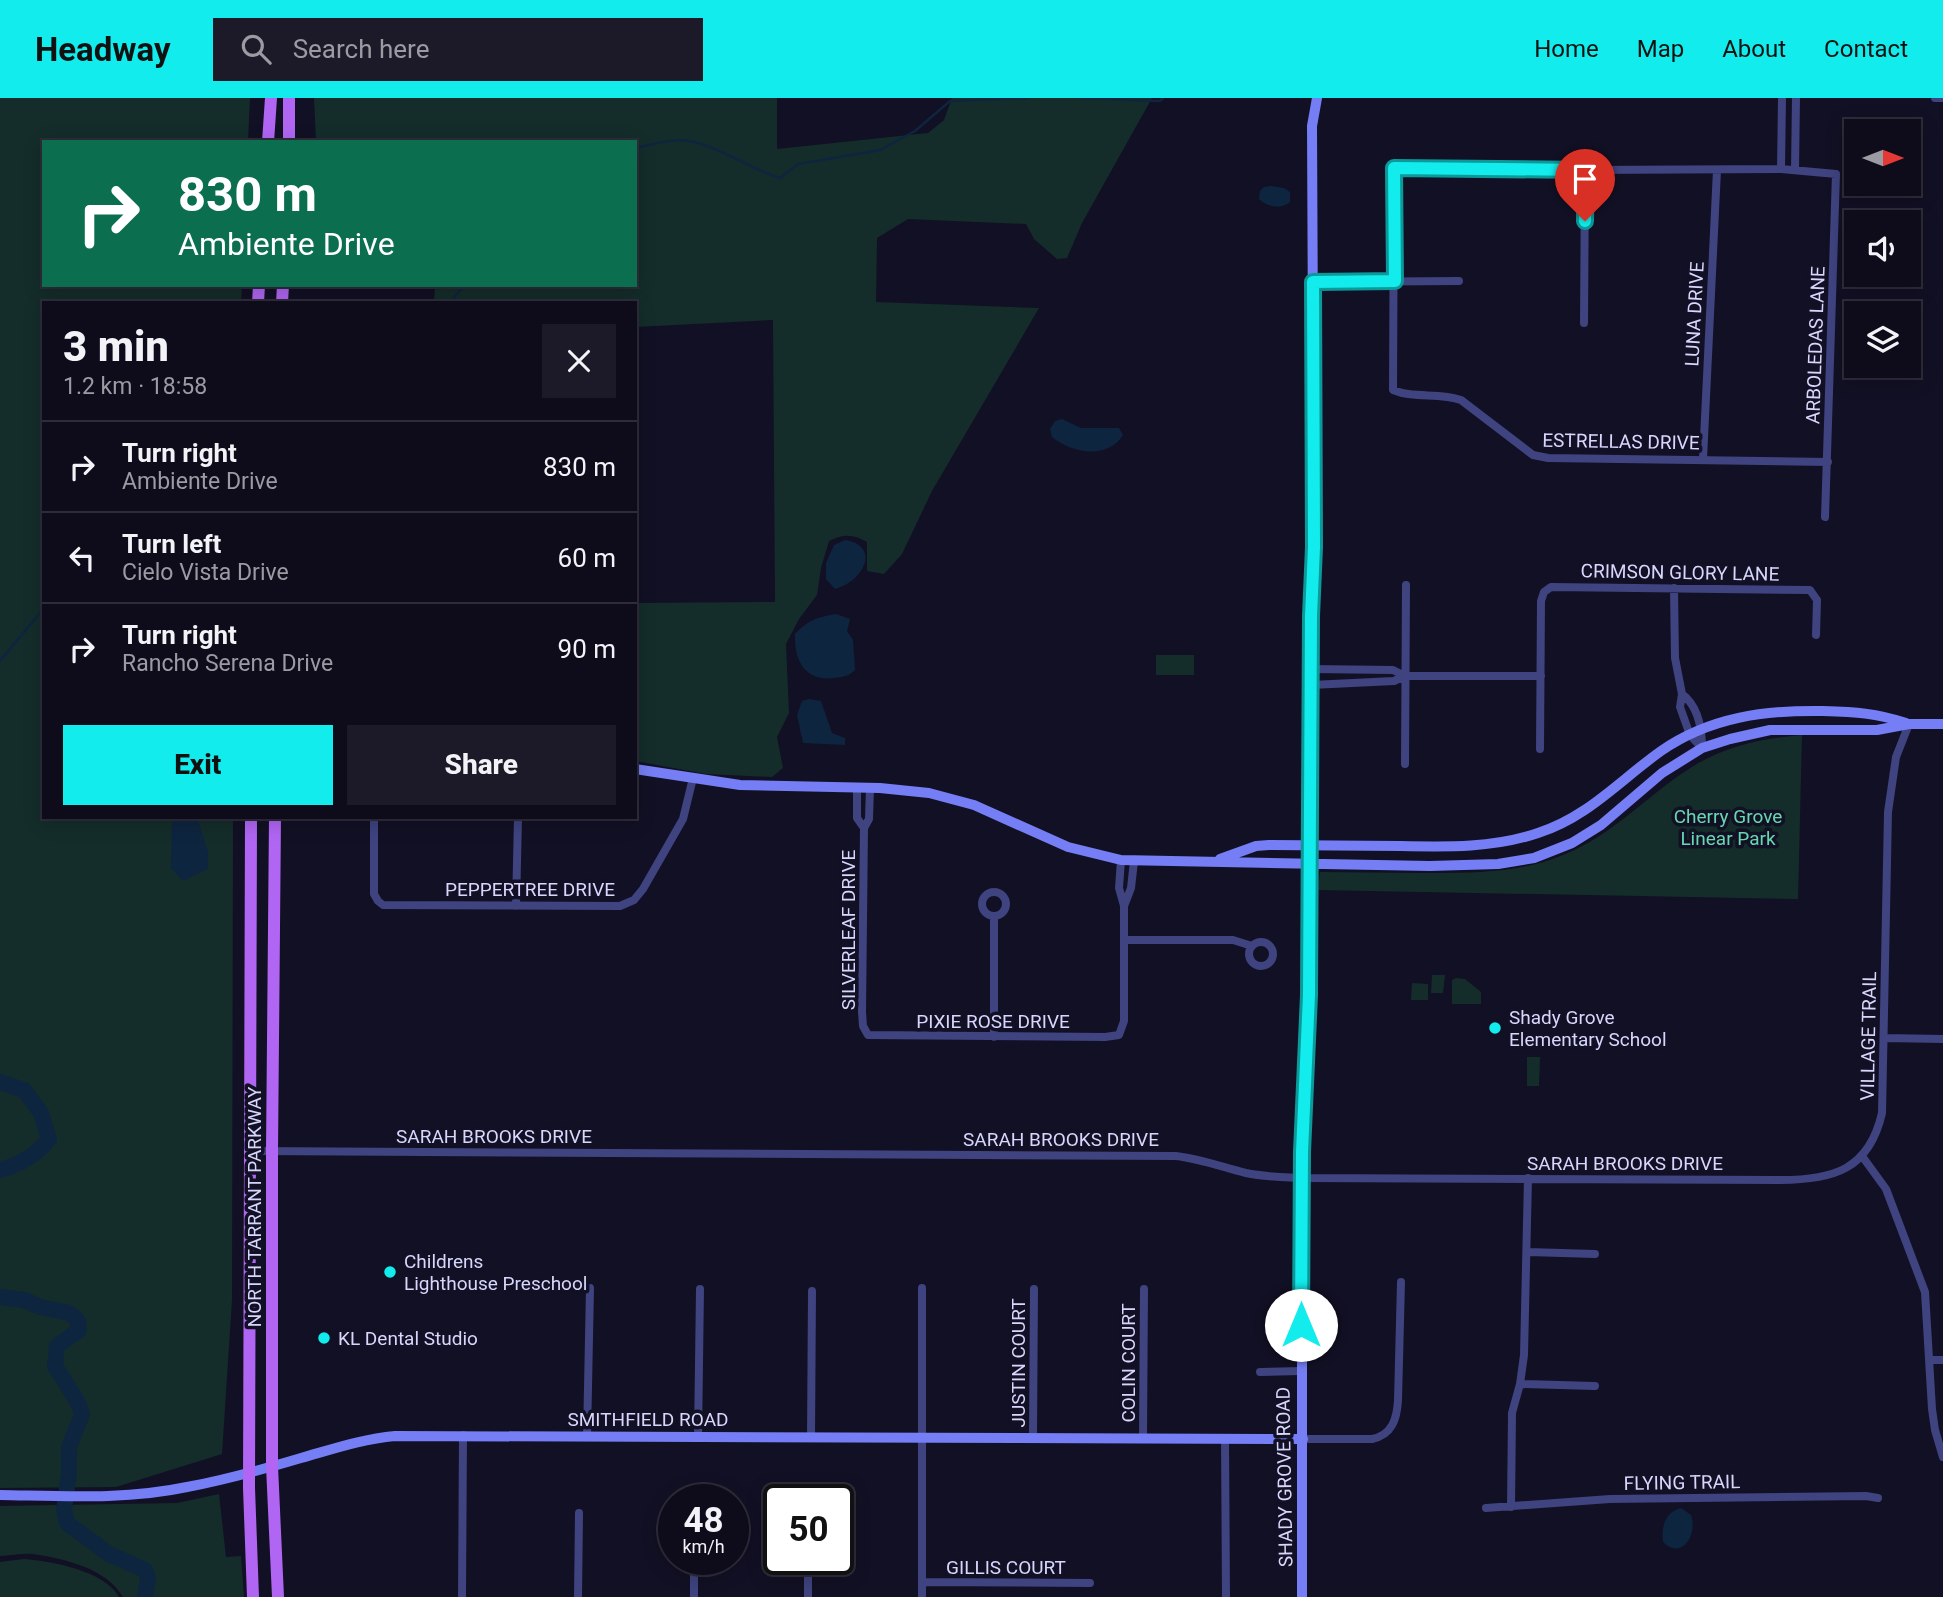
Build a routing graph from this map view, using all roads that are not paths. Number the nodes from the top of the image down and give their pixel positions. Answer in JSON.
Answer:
{"nodes":[{"id":1,"x":271,"y":98,"type":"edge"},
{"id":2,"x":289,"y":98,"type":"edge"},
{"id":3,"x":1317,"y":98,"type":"edge"},
{"id":4,"x":1782,"y":98,"type":"edge"},
{"id":5,"x":1796,"y":98,"type":"edge"},
{"id":6,"x":1935,"y":98,"type":"edge"},
{"id":7,"x":1942,"y":98,"type":"edge"},
{"id":8,"x":268,"y":140,"type":"edge"},
{"id":9,"x":289,"y":140,"type":"edge"},
{"id":10,"x":1781,"y":169,"type":"junction"},
{"id":11,"x":1586,"y":170,"type":"junction"},
{"id":12,"x":1717,"y":170,"type":"junction"},
{"id":13,"x":1796,"y":170,"type":"junction"},
{"id":14,"x":1395,"y":281,"type":"junction"},
{"id":15,"x":1459,"y":281,"type":"dead end"},
{"id":16,"x":1313,"y":282,"type":"junction"},
{"id":17,"x":1584,"y":323,"type":"dead end"},
{"id":18,"x":1703,"y":459,"type":"junction"},
{"id":19,"x":1828,"y":461,"type":"junction"},
{"id":20,"x":1825,"y":517,"type":"dead end"},
{"id":21,"x":1406,"y":584,"type":"dead end"},
{"id":22,"x":1674,"y":588,"type":"junction"},
{"id":23,"x":1816,"y":635,"type":"dead end"},
{"id":24,"x":1311,"y":669,"type":"junction"},
{"id":25,"x":1405,"y":676,"type":"junction"},
{"id":26,"x":1541,"y":676,"type":"junction"},
{"id":27,"x":1311,"y":685,"type":"junction"},
{"id":28,"x":1682,"y":694,"type":"junction"},
{"id":29,"x":1909,"y":724,"type":"junction"},
{"id":30,"x":1943,"y":724,"type":"edge"},
{"id":31,"x":1702,"y":729,"type":"junction"},
{"id":32,"x":1690,"y":735,"type":"junction"},
{"id":33,"x":1541,"y":748,"type":"dead end"},
{"id":34,"x":1702,"y":748,"type":"junction"},
{"id":35,"x":1405,"y":764,"type":"dead end"},
{"id":36,"x":637,"y":769,"type":"edge"},
{"id":37,"x":693,"y":778,"type":"junction"},
{"id":38,"x":857,"y":788,"type":"junction"},
{"id":39,"x":870,"y":788,"type":"junction"},
{"id":40,"x":251,"y":819,"type":"edge"},
{"id":41,"x":275,"y":819,"type":"edge"},
{"id":42,"x":518,"y":819,"type":"edge"},
{"id":43,"x":374,"y":821,"type":"dead end"},
{"id":44,"x":864,"y":828,"type":"junction"},
{"id":45,"x":1309,"y":846,"type":"junction"},
{"id":46,"x":1121,"y":860,"type":"junction"},
{"id":47,"x":1134,"y":861,"type":"junction"},
{"id":48,"x":1309,"y":862,"type":"junction"},
{"id":49,"x":1210,"y":863,"type":"junction"},
{"id":50,"x":516,"y":906,"type":"junction"},
{"id":51,"x":1124,"y":906,"type":"junction"},
{"id":52,"x":994,"y":916,"type":"dead end"},
{"id":53,"x":1125,"y":940,"type":"junction"},
{"id":54,"x":1252,"y":946,"type":"dead end"},
{"id":55,"x":250,"y":977,"type":"junction"},
{"id":56,"x":275,"y":977,"type":"junction"},
{"id":57,"x":864,"y":1031,"type":"joint"},
{"id":58,"x":994,"y":1037,"type":"junction"},
{"id":59,"x":1884,"y":1038,"type":"junction"},
{"id":60,"x":1943,"y":1040,"type":"edge"},
{"id":61,"x":250,"y":1151,"type":"junction"},
{"id":62,"x":272,"y":1151,"type":"junction"},
{"id":63,"x":1862,"y":1156,"type":"junction"},
{"id":64,"x":1302,"y":1178,"type":"junction"},
{"id":65,"x":1528,"y":1178,"type":"junction"},
{"id":66,"x":1528,"y":1252,"type":"junction"},
{"id":67,"x":1595,"y":1254,"type":"dead end"},
{"id":68,"x":1401,"y":1282,"type":"dead end"},
{"id":69,"x":590,"y":1288,"type":"dead end"},
{"id":70,"x":922,"y":1288,"type":"dead end"},
{"id":71,"x":700,"y":1289,"type":"dead end"},
{"id":72,"x":1034,"y":1289,"type":"dead end"},
{"id":73,"x":1144,"y":1289,"type":"dead end"},
{"id":74,"x":813,"y":1292,"type":"dead end"},
{"id":75,"x":1930,"y":1360,"type":"junction"},
{"id":76,"x":1943,"y":1360,"type":"edge"},
{"id":77,"x":1300,"y":1371,"type":"junction"},
{"id":78,"x":1260,"y":1372,"type":"dead end"},
{"id":79,"x":1520,"y":1384,"type":"junction"},
{"id":80,"x":1595,"y":1386,"type":"dead end"},
{"id":81,"x":463,"y":1435,"type":"junction"},
{"id":82,"x":587,"y":1437,"type":"junction"},
{"id":83,"x":698,"y":1437,"type":"junction"},
{"id":84,"x":811,"y":1437,"type":"junction"},
{"id":85,"x":921,"y":1437,"type":"junction"},
{"id":86,"x":1033,"y":1437,"type":"junction"},
{"id":87,"x":1143,"y":1438,"type":"junction"},
{"id":88,"x":1225,"y":1438,"type":"junction"},
{"id":89,"x":1303,"y":1439,"type":"junction"},
{"id":90,"x":1943,"y":1457,"type":"edge"},
{"id":91,"x":272,"y":1466,"type":"junction"},
{"id":92,"x":249,"y":1472,"type":"junction"},
{"id":93,"x":0,"y":1495,"type":"edge"},
{"id":94,"x":1878,"y":1498,"type":"dead end"},
{"id":95,"x":1511,"y":1507,"type":"junction"},
{"id":96,"x":1486,"y":1508,"type":"dead end"},
{"id":97,"x":579,"y":1513,"type":"dead end"},
{"id":98,"x":694,"y":1575,"type":"edge"},
{"id":99,"x":807,"y":1575,"type":"edge"},
{"id":100,"x":922,"y":1582,"type":"junction"},
{"id":101,"x":1090,"y":1583,"type":"dead end"},
{"id":102,"x":253,"y":1597,"type":"edge"},
{"id":103,"x":278,"y":1597,"type":"edge"},
{"id":104,"x":462,"y":1597,"type":"edge"},
{"id":105,"x":578,"y":1597,"type":"edge"},
{"id":106,"x":694,"y":1597,"type":"edge"},
{"id":107,"x":808,"y":1597,"type":"edge"},
{"id":108,"x":922,"y":1597,"type":"edge"},
{"id":109,"x":1226,"y":1597,"type":"edge"},
{"id":110,"x":1302,"y":1597,"type":"edge"}],
"edges":[{"from":1,"to":8,"type":"main road"},
{"from":2,"to":9,"type":"main road"},
{"from":3,"to":16,"type":"main road","name":"SHADY GROVE ROAD"},
{"from":4,"to":10,"type":"street"},
{"from":5,"to":13,"type":"street"},
{"from":6,"to":7,"type":"street"},
{"from":10,"to":12,"type":"street"},
{"from":10,"to":13,"type":"street"},
{"from":11,"to":12,"type":"street"},
{"from":11,"to":14,"type":"street"},
{"from":11,"to":17,"type":"street"},
{"from":12,"to":18,"type":"street","name":"LUNA DRIVE"},
{"from":13,"to":19,"type":"street","name":"ARBOLEDAS LANE"},
{"from":14,"to":15,"type":"street"},
{"from":14,"to":16,"type":"street"},
{"from":14,"to":18,"type":"street","name":"ESTRELLAS DRIVE"},
{"from":16,"to":24,"type":"main road","name":"SHADY GROVE ROAD"},
{"from":18,"to":19,"type":"street","name":"ESTRELLAS DRIVE"},
{"from":19,"to":20,"type":"street","name":"ARBOLEDAS LANE"},
{"from":21,"to":25,"type":"street"},
{"from":22,"to":23,"type":"street","name":"CRIMSON GLORY LANE"},
{"from":22,"to":26,"type":"street","name":"CRIMSON GLORY LANE"},
{"from":22,"to":28,"type":"street"},
{"from":24,"to":25,"type":"street"},
{"from":24,"to":27,"type":"main road","name":"SHADY GROVE ROAD"},
{"from":25,"to":26,"type":"street"},
{"from":25,"to":27,"type":"street"},
{"from":25,"to":35,"type":"street"},
{"from":26,"to":33,"type":"street"},
{"from":27,"to":45,"type":"main road","name":"SHADY GROVE ROAD"},
{"from":28,"to":31,"type":"street"},
{"from":28,"to":32,"type":"street"},
{"from":29,"to":30,"type":"main road"},
{"from":29,"to":31,"type":"main road"},
{"from":29,"to":34,"type":"main road"},
{"from":29,"to":59,"type":"street","name":"VILLAGE TRAIL"},
{"from":31,"to":32,"type":"main road"},
{"from":31,"to":34,"type":"street"},
{"from":32,"to":34,"type":"street"},
{"from":32,"to":45,"type":"main road"},
{"from":34,"to":48,"type":"main road"},
{"from":36,"to":37,"type":"main road"},
{"from":37,"to":38,"type":"main road"},
{"from":37,"to":50,"type":"street","name":"PEPPERTREE DRIVE"},
{"from":38,"to":39,"type":"main road"},
{"from":38,"to":44,"type":"street","name":"SILVERLEAF DRIVE"},
{"from":39,"to":44,"type":"street","name":"SILVERLEAF DRIVE"},
{"from":39,"to":46,"type":"main road"},
{"from":40,"to":55,"type":"main road","name":"NORTH TARRANT PARKWAY"},
{"from":41,"to":56,"type":"main road","name":"NORTH TARRANT PARKWAY"},
{"from":42,"to":50,"type":"street"},
{"from":43,"to":50,"type":"street","name":"PEPPERTREE DRIVE"},
{"from":44,"to":57,"type":"street","name":"SILVERLEAF DRIVE"},
{"from":45,"to":48,"type":"main road","name":"SHADY GROVE ROAD"},
{"from":45,"to":49,"type":"main road"},
{"from":46,"to":47,"type":"main road"},
{"from":46,"to":51,"type":"street"},
{"from":47,"to":49,"type":"main road"},
{"from":47,"to":51,"type":"street"},
{"from":48,"to":49,"type":"main road"},
{"from":48,"to":64,"type":"main road","name":"SHADY GROVE ROAD"},
{"from":51,"to":53,"type":"street"},
{"from":52,"to":58,"type":"street"},
{"from":53,"to":54,"type":"street"},
{"from":53,"to":58,"type":"street","name":"PIXIE ROSE DRIVE"},
{"from":55,"to":56,"type":"main road"},
{"from":55,"to":61,"type":"main road","name":"NORTH TARRANT PARKWAY"},
{"from":56,"to":62,"type":"main road","name":"NORTH TARRANT PARKWAY"},
{"from":57,"to":58,"type":"street","name":"PIXIE ROSE DRIVE"},
{"from":59,"to":60,"type":"street"},
{"from":59,"to":63,"type":"street","name":"VILLAGE TRAIL"},
{"from":61,"to":62,"type":"street","name":"SARAH BROOKS DRIVE"},
{"from":61,"to":92,"type":"main road","name":"NORTH TARRANT PARKWAY"},
{"from":62,"to":64,"type":"street","name":"SARAH BROOKS DRIVE"},
{"from":62,"to":91,"type":"main road","name":"NORTH TARRANT PARKWAY"},
{"from":63,"to":65,"type":"street","name":"SARAH BROOKS DRIVE"},
{"from":63,"to":75,"type":"street"},
{"from":64,"to":65,"type":"street","name":"SARAH BROOKS DRIVE"},
{"from":64,"to":77,"type":"main road","name":"SHADY GROVE ROAD"},
{"from":65,"to":66,"type":"street"},
{"from":66,"to":67,"type":"street"},
{"from":66,"to":79,"type":"street"},
{"from":68,"to":89,"type":"street"},
{"from":69,"to":82,"type":"street"},
{"from":70,"to":85,"type":"street"},
{"from":71,"to":83,"type":"street"},
{"from":72,"to":86,"type":"street","name":"JUSTIN COURT"},
{"from":73,"to":87,"type":"street","name":"COLIN COURT"},
{"from":74,"to":84,"type":"street"},
{"from":75,"to":76,"type":"street"},
{"from":75,"to":90,"type":"street"},
{"from":77,"to":78,"type":"street"},
{"from":77,"to":89,"type":"main road","name":"SHADY GROVE ROAD"},
{"from":79,"to":80,"type":"street"},
{"from":79,"to":95,"type":"street"},
{"from":81,"to":82,"type":"main road","name":"SMITHFIELD ROAD"},
{"from":81,"to":91,"type":"main road","name":"SMITHFIELD ROAD"},
{"from":81,"to":104,"type":"street"},
{"from":82,"to":83,"type":"main road","name":"SMITHFIELD ROAD"},
{"from":83,"to":84,"type":"main road","name":"SMITHFIELD ROAD"},
{"from":84,"to":85,"type":"main road","name":"SMITHFIELD ROAD"},
{"from":85,"to":86,"type":"main road","name":"SMITHFIELD ROAD"},
{"from":85,"to":100,"type":"street"},
{"from":86,"to":87,"type":"main road","name":"SMITHFIELD ROAD"},
{"from":87,"to":88,"type":"main road","name":"SMITHFIELD ROAD"},
{"from":88,"to":89,"type":"main road","name":"SMITHFIELD ROAD"},
{"from":88,"to":109,"type":"street"},
{"from":89,"to":110,"type":"main road","name":"SHADY GROVE ROAD"},
{"from":91,"to":92,"type":"main road","name":"SMITHFIELD ROAD"},
{"from":91,"to":103,"type":"main road","name":"NORTH TARRANT PARKWAY"},
{"from":92,"to":93,"type":"main road","name":"SMITHFIELD ROAD"},
{"from":92,"to":102,"type":"main road","name":"NORTH TARRANT PARKWAY"},
{"from":94,"to":95,"type":"street","name":"FLYING TRAIL"},
{"from":95,"to":96,"type":"street","name":"FLYING TRAIL"},
{"from":97,"to":105,"type":"street"},
{"from":98,"to":106,"type":"street"},
{"from":99,"to":107,"type":"street"},
{"from":100,"to":101,"type":"street","name":"GILLIS COURT"},
{"from":100,"to":108,"type":"street"}]}
